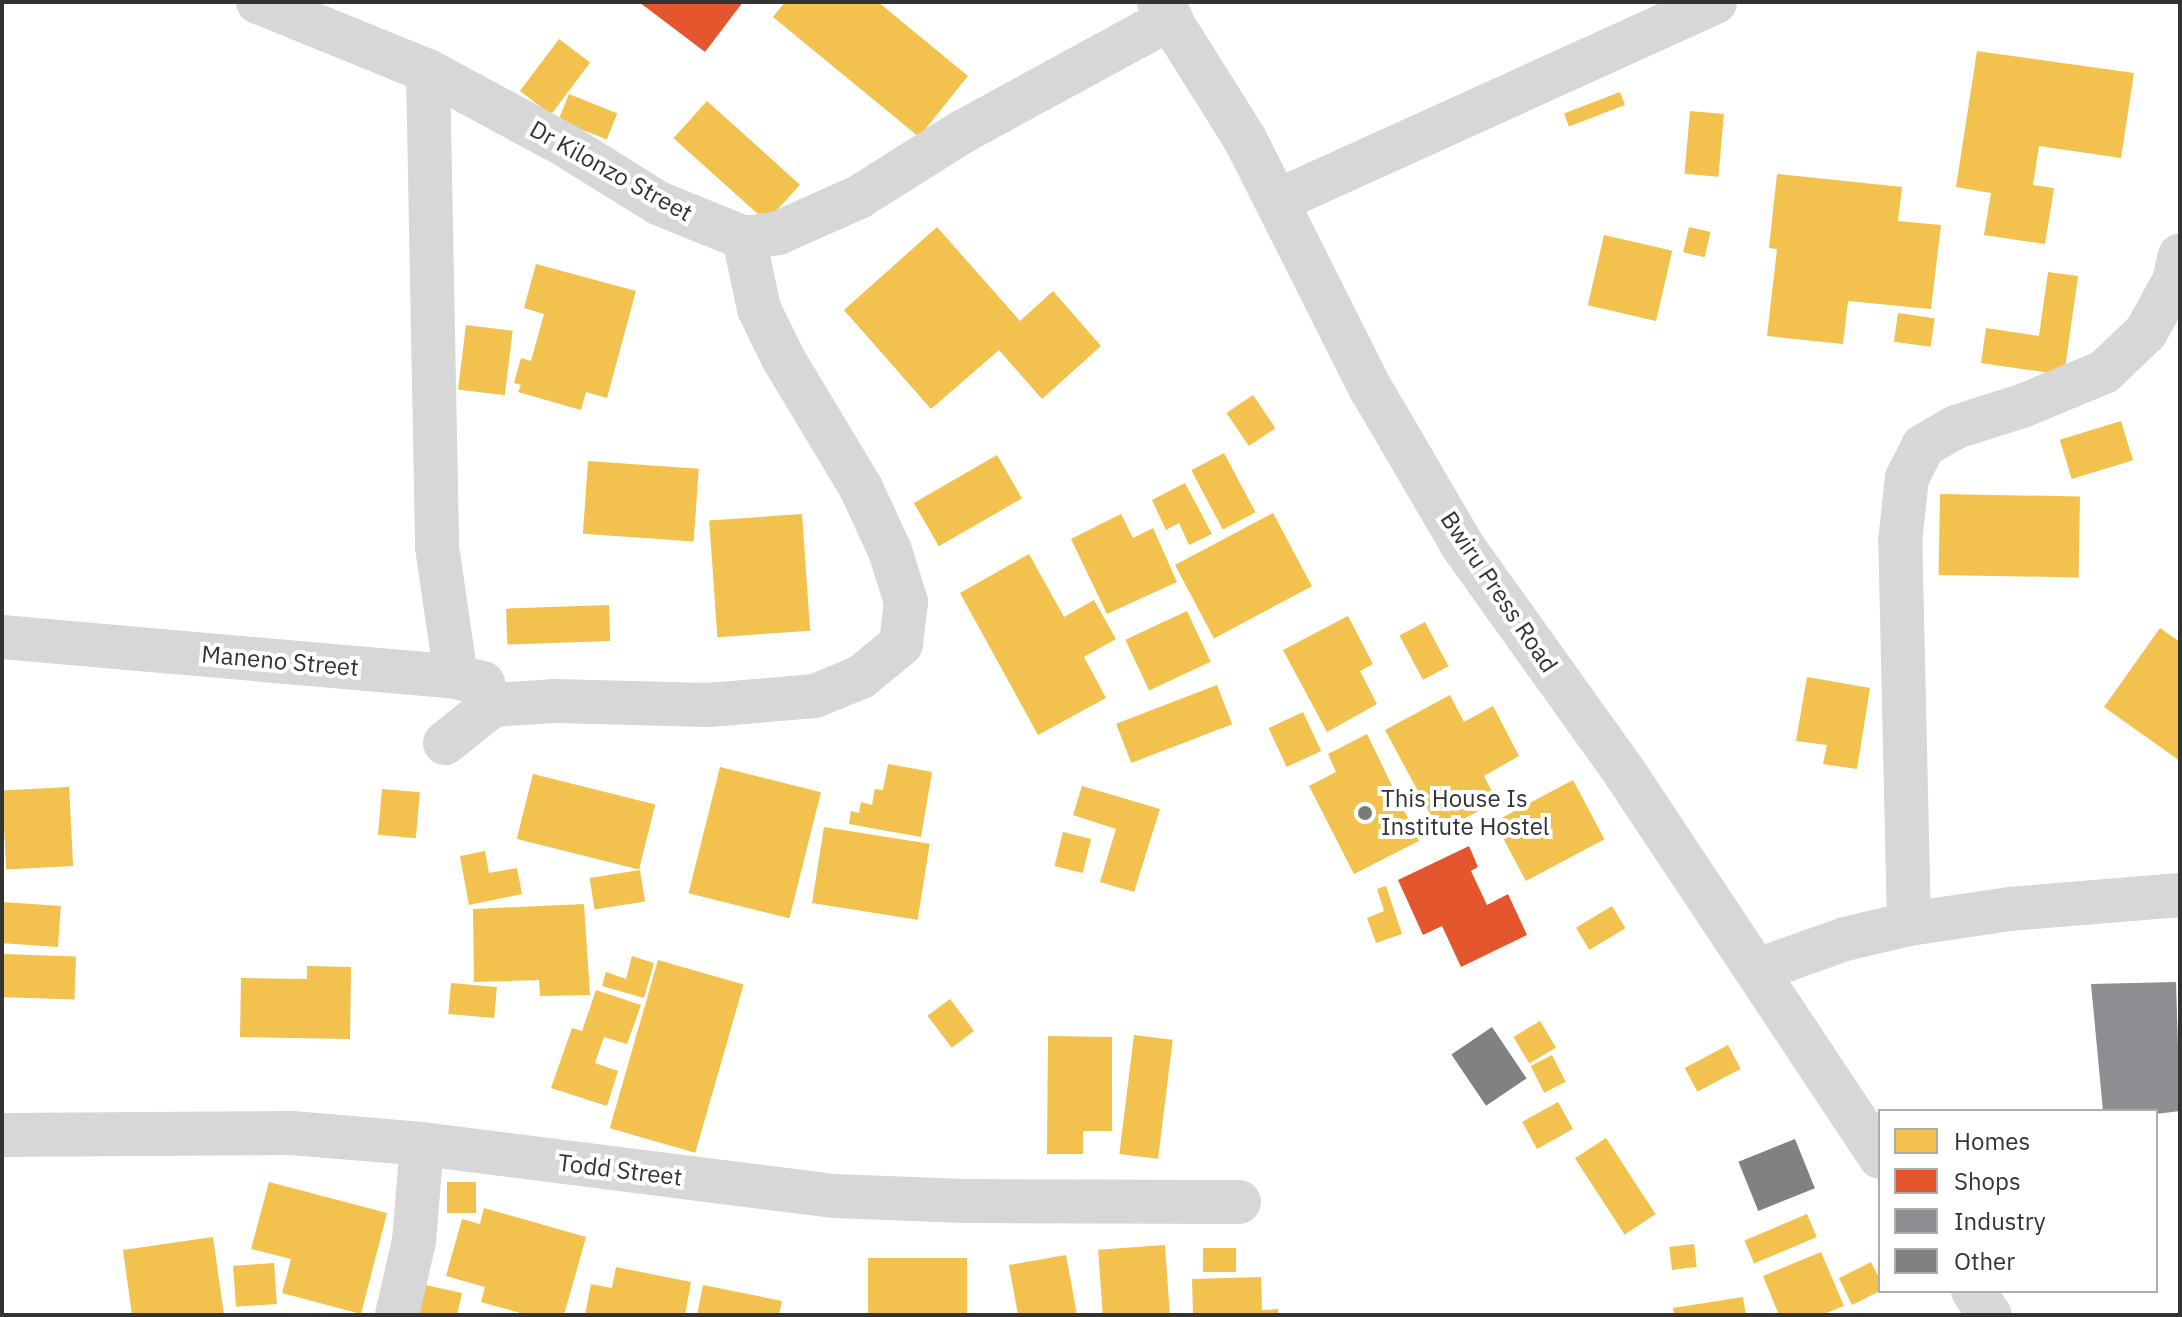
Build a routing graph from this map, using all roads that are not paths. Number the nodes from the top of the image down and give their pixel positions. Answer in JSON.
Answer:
{"nodes":[{"id":1,"x":258,"y":2,"type":"edge"},
{"id":2,"x":1715,"y":2,"type":"edge"},
{"id":3,"x":1165,"y":10,"type":"edge"},
{"id":4,"x":428,"y":71,"type":"junction"},
{"id":5,"x":1277,"y":201,"type":"junction"},
{"id":6,"x":744,"y":238,"type":"junction"},
{"id":7,"x":2180,"y":256,"type":"edge"},
{"id":8,"x":2,"y":637,"type":"edge"},
{"id":9,"x":456,"y":677,"type":"junction"},
{"id":10,"x":555,"y":701,"type":"junction"},
{"id":11,"x":445,"y":743,"type":"dead end"},
{"id":12,"x":2180,"y":895,"type":"edge"},
{"id":13,"x":1909,"y":924,"type":"junction"},
{"id":14,"x":1758,"y":970,"type":"junction"},
{"id":15,"x":2,"y":1135,"type":"edge"},
{"id":16,"x":422,"y":1144,"type":"junction"},
{"id":17,"x":1878,"y":1154,"type":"edge"},
{"id":18,"x":1239,"y":1202,"type":"dead end"},
{"id":19,"x":1974,"y":1293,"type":"edge"},
{"id":20,"x":397,"y":1315,"type":"edge"},
{"id":21,"x":1990,"y":1315,"type":"edge"}],
"edges":[{"from":1,"to":4,"type":"street","name":"Dr Kilonzo Street"},
{"from":2,"to":5,"type":"street"},
{"from":3,"to":5,"type":"street","name":"Bwiru Press Road"},
{"from":3,"to":6,"type":"street"},
{"from":4,"to":6,"type":"street","name":"Dr Kilonzo Street"},
{"from":4,"to":9,"type":"street"},
{"from":5,"to":14,"type":"street","name":"Bwiru Press Road"},
{"from":6,"to":10,"type":"street"},
{"from":7,"to":13,"type":"street"},
{"from":8,"to":9,"type":"street","name":"Maneno Street"},
{"from":9,"to":10,"type":"street","name":"Maneno Street"},
{"from":10,"to":11,"type":"street"},
{"from":12,"to":13,"type":"street"},
{"from":13,"to":14,"type":"street"},
{"from":14,"to":17,"type":"street","name":"Bwiru Press Road"},
{"from":15,"to":16,"type":"street","name":"Todd Street"},
{"from":16,"to":18,"type":"street","name":"Todd Street"},
{"from":16,"to":20,"type":"street"},
{"from":19,"to":21,"type":"street"}]}
